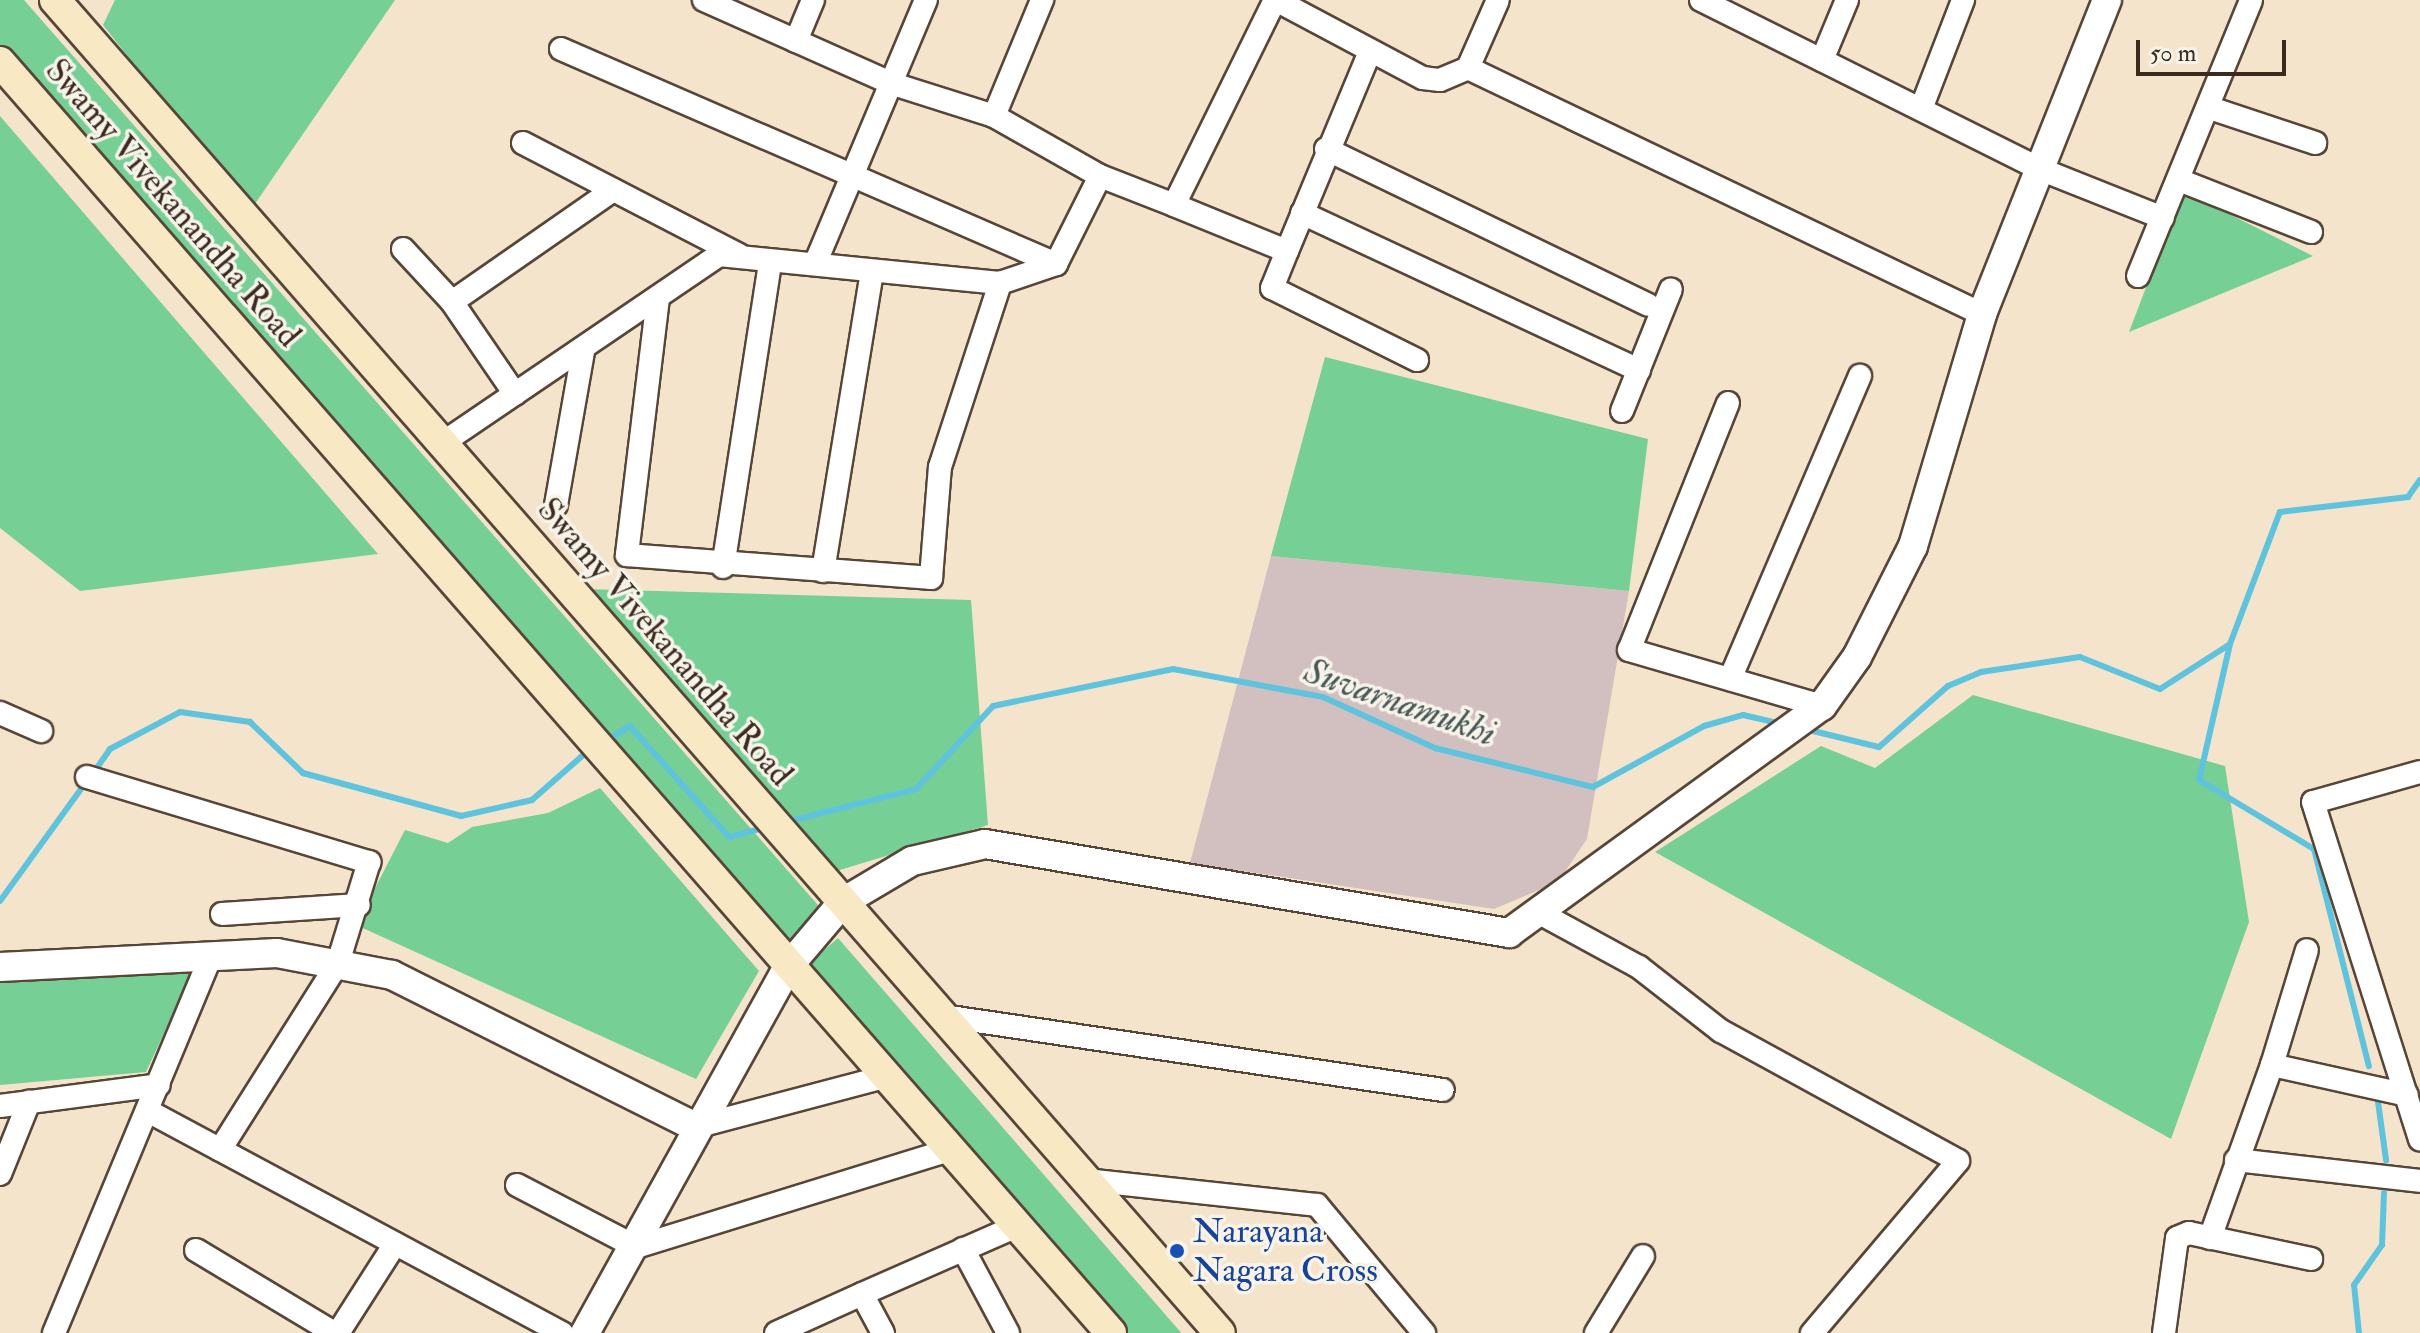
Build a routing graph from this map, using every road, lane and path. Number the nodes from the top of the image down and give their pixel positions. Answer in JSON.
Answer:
{"nodes":[{"id":1,"x":55,"y":0,"type":"edge"},
{"id":2,"x":704,"y":0,"type":"edge"},
{"id":3,"x":813,"y":0,"type":"edge"},
{"id":4,"x":926,"y":0,"type":"edge"},
{"id":5,"x":1042,"y":0,"type":"edge"},
{"id":6,"x":1498,"y":0,"type":"edge"},
{"id":7,"x":1701,"y":0,"type":"edge"},
{"id":8,"x":1847,"y":0,"type":"edge"},
{"id":9,"x":1963,"y":0,"type":"edge"},
{"id":10,"x":2107,"y":0,"type":"edge"},
{"id":11,"x":2251,"y":0,"type":"edge"},
{"id":12,"x":1286,"y":2,"type":"edge"},
{"id":13,"x":1737,"y":8,"type":"edge"},
{"id":14,"x":796,"y":41,"type":"junction"},
{"id":15,"x":561,"y":49,"type":"dead end"},
{"id":16,"x":1370,"y":52,"type":"junction"},
{"id":17,"x":1822,"y":60,"type":"junction"},
{"id":18,"x":0,"y":62,"type":"edge"},
{"id":19,"x":1468,"y":68,"type":"junction"},
{"id":20,"x":893,"y":84,"type":"junction"},
{"id":21,"x":2210,"y":108,"type":"junction"},
{"id":22,"x":1921,"y":109,"type":"junction"},
{"id":23,"x":994,"y":116,"type":"junction"},
{"id":24,"x":523,"y":143,"type":"dead end"},
{"id":25,"x":2315,"y":143,"type":"dead end"},
{"id":26,"x":1326,"y":149,"type":"junction"},
{"id":27,"x":2040,"y":169,"type":"junction"},
{"id":28,"x":852,"y":175,"type":"junction"},
{"id":29,"x":1100,"y":176,"type":"junction"},
{"id":30,"x":2179,"y":180,"type":"junction"},
{"id":31,"x":613,"y":190,"type":"junction"},
{"id":32,"x":1174,"y":205,"type":"junction"},
{"id":33,"x":1302,"y":213,"type":"junction"},
{"id":34,"x":2163,"y":218,"type":"junction"},
{"id":35,"x":2311,"y":232,"type":"dead end"},
{"id":36,"x":403,"y":249,"type":"dead end"},
{"id":37,"x":1287,"y":251,"type":"junction"},
{"id":38,"x":744,"y":257,"type":"junction"},
{"id":39,"x":770,"y":264,"type":"junction"},
{"id":40,"x":815,"y":264,"type":"junction"},
{"id":41,"x":1056,"y":264,"type":"junction"},
{"id":42,"x":872,"y":273,"type":"junction"},
{"id":43,"x":2138,"y":276,"type":"dead end"},
{"id":44,"x":1000,"y":283,"type":"junction"},
{"id":45,"x":1671,"y":289,"type":"dead end"},
{"id":46,"x":658,"y":298,"type":"junction"},
{"id":47,"x":452,"y":302,"type":"junction"},
{"id":48,"x":1648,"y":305,"type":"dead end"},
{"id":49,"x":1982,"y":314,"type":"junction"},
{"id":50,"x":584,"y":347,"type":"junction"},
{"id":51,"x":1417,"y":360,"type":"dead end"},
{"id":52,"x":1639,"y":370,"type":"junction"},
{"id":53,"x":1860,"y":376,"type":"dead end"},
{"id":54,"x":515,"y":394,"type":"junction"},
{"id":55,"x":1728,"y":403,"type":"dead end"},
{"id":56,"x":1622,"y":411,"type":"dead end"},
{"id":57,"x":441,"y":444,"type":"junction"},
{"id":58,"x":556,"y":505,"type":"dead end"},
{"id":59,"x":723,"y":567,"type":"junction"},
{"id":60,"x":823,"y":571,"type":"junction"},
{"id":61,"x":1730,"y":679,"type":"junction"},
{"id":62,"x":1821,"y":706,"type":"junction"},
{"id":63,"x":0,"y":713,"type":"edge"},
{"id":64,"x":41,"y":731,"type":"dead end"},
{"id":65,"x":2420,"y":772,"type":"edge"},
{"id":66,"x":87,"y":777,"type":"dead end"},
{"id":67,"x":843,"y":902,"type":"junction"},
{"id":68,"x":359,"y":905,"type":"junction"},
{"id":69,"x":1538,"y":912,"type":"junction"},
{"id":70,"x":222,"y":914,"type":"dead end"},
{"id":71,"x":2307,"y":950,"type":"dead end"},
{"id":72,"x":211,"y":955,"type":"junction"},
{"id":73,"x":338,"y":963,"type":"junction"},
{"id":74,"x":0,"y":967,"type":"edge"},
{"id":75,"x":787,"y":968,"type":"junction"},
{"id":76,"x":943,"y":1016,"type":"junction"},
{"id":77,"x":2272,"y":1065,"type":"junction"},
{"id":78,"x":884,"y":1077,"type":"junction"},
{"id":79,"x":159,"y":1085,"type":"junction"},
{"id":80,"x":1443,"y":1090,"type":"dead end"},
{"id":81,"x":2407,"y":1095,"type":"junction"},
{"id":82,"x":29,"y":1102,"type":"junction"},
{"id":83,"x":0,"y":1106,"type":"edge"},
{"id":84,"x":148,"y":1111,"type":"junction"},
{"id":85,"x":695,"y":1127,"type":"junction"},
{"id":86,"x":2420,"y":1139,"type":"edge"},
{"id":87,"x":220,"y":1150,"type":"junction"},
{"id":88,"x":949,"y":1150,"type":"junction"},
{"id":89,"x":2236,"y":1160,"type":"junction"},
{"id":90,"x":0,"y":1174,"type":"edge"},
{"id":91,"x":1087,"y":1180,"type":"junction"},
{"id":92,"x":2420,"y":1181,"type":"edge"},
{"id":93,"x":517,"y":1185,"type":"dead end"},
{"id":94,"x":1017,"y":1226,"type":"junction"},
{"id":95,"x":2210,"y":1238,"type":"junction"},
{"id":96,"x":395,"y":1244,"type":"junction"},
{"id":97,"x":636,"y":1247,"type":"junction"},
{"id":98,"x":963,"y":1249,"type":"junction"},
{"id":99,"x":196,"y":1250,"type":"dead end"},
{"id":100,"x":1643,"y":1256,"type":"dead end"},
{"id":101,"x":2311,"y":1259,"type":"dead end"},
{"id":102,"x":862,"y":1294,"type":"junction"},
{"id":103,"x":773,"y":1332,"type":"edge"},
{"id":104,"x":54,"y":1333,"type":"edge"},
{"id":105,"x":336,"y":1333,"type":"edge"},
{"id":106,"x":562,"y":1333,"type":"edge"},
{"id":107,"x":585,"y":1333,"type":"edge"},
{"id":108,"x":883,"y":1333,"type":"edge"},
{"id":109,"x":1008,"y":1333,"type":"edge"},
{"id":110,"x":1111,"y":1333,"type":"edge"},
{"id":111,"x":1220,"y":1333,"type":"edge"},
{"id":112,"x":1424,"y":1333,"type":"edge"},
{"id":113,"x":1596,"y":1333,"type":"edge"},
{"id":114,"x":1812,"y":1333,"type":"edge"},
{"id":115,"x":2164,"y":1333,"type":"edge"}],
"edges":[{"from":1,"to":57,"type":"main road","name":"Swamy Vivekanandha Road"},
{"from":2,"to":14,"type":"street"},
{"from":3,"to":14,"type":"street"},
{"from":4,"to":20,"type":"street"},
{"from":5,"to":23,"type":"street"},
{"from":6,"to":19,"type":"street"},
{"from":7,"to":13,"type":"street"},
{"from":8,"to":17,"type":"street"},
{"from":9,"to":22,"type":"street"},
{"from":10,"to":27,"type":"street"},
{"from":11,"to":21,"type":"street"},
{"from":12,"to":16,"type":"street"},
{"from":12,"to":32,"type":"street"},
{"from":13,"to":17,"type":"street"},
{"from":14,"to":20,"type":"street"},
{"from":15,"to":28,"type":"street"},
{"from":16,"to":19,"type":"street"},
{"from":16,"to":26,"type":"street"},
{"from":17,"to":22,"type":"street"},
{"from":18,"to":75,"type":"main road","name":"Swamy Vivekanandha Road"},
{"from":19,"to":49,"type":"street"},
{"from":20,"to":23,"type":"street"},
{"from":20,"to":28,"type":"street"},
{"from":21,"to":25,"type":"street"},
{"from":21,"to":30,"type":"street"},
{"from":22,"to":27,"type":"street"},
{"from":23,"to":29,"type":"street"},
{"from":24,"to":31,"type":"street"},
{"from":26,"to":33,"type":"street"},
{"from":26,"to":48,"type":"street"},
{"from":27,"to":34,"type":"street"},
{"from":27,"to":49,"type":"street"},
{"from":28,"to":40,"type":"street"},
{"from":28,"to":41,"type":"street"},
{"from":29,"to":32,"type":"street"},
{"from":29,"to":41,"type":"street"},
{"from":30,"to":34,"type":"street"},
{"from":30,"to":35,"type":"street"},
{"from":31,"to":38,"type":"street"},
{"from":31,"to":47,"type":"street"},
{"from":32,"to":37,"type":"street"},
{"from":33,"to":37,"type":"street"},
{"from":33,"to":52,"type":"street"},
{"from":34,"to":43,"type":"street"},
{"from":36,"to":47,"type":"street"},
{"from":37,"to":51,"type":"street"},
{"from":38,"to":39,"type":"street"},
{"from":38,"to":46,"type":"street"},
{"from":39,"to":40,"type":"street"},
{"from":39,"to":59,"type":"street"},
{"from":40,"to":42,"type":"street"},
{"from":41,"to":44,"type":"street"},
{"from":42,"to":44,"type":"street"},
{"from":42,"to":60,"type":"street"},
{"from":44,"to":60,"type":"street"},
{"from":45,"to":52,"type":"street"},
{"from":46,"to":50,"type":"street"},
{"from":46,"to":59,"type":"street"},
{"from":47,"to":54,"type":"street"},
{"from":49,"to":62,"type":"street"},
{"from":50,"to":54,"type":"street"},
{"from":50,"to":58,"type":"street"},
{"from":52,"to":56,"type":"street"},
{"from":53,"to":61,"type":"street"},
{"from":54,"to":57,"type":"street"},
{"from":55,"to":61,"type":"street"},
{"from":57,"to":67,"type":"main road","name":"Swamy Vivekanandha Road"},
{"from":59,"to":60,"type":"street"},
{"from":61,"to":62,"type":"street"},
{"from":62,"to":69,"type":"street"},
{"from":63,"to":64,"type":"street"},
{"from":65,"to":81,"type":"street"},
{"from":66,"to":68,"type":"street"},
{"from":67,"to":69,"type":"street"},
{"from":67,"to":75,"type":"street"},
{"from":67,"to":76,"type":"main road","name":"Swamy Vivekanandha Road"},
{"from":68,"to":70,"type":"street"},
{"from":68,"to":73,"type":"street"},
{"from":69,"to":114,"type":"street"},
{"from":71,"to":77,"type":"street"},
{"from":72,"to":73,"type":"street"},
{"from":72,"to":74,"type":"street"},
{"from":72,"to":79,"type":"street"},
{"from":73,"to":85,"type":"street"},
{"from":73,"to":87,"type":"street"},
{"from":75,"to":78,"type":"main road","name":"Swamy Vivekanandha Road"},
{"from":75,"to":85,"type":"street"},
{"from":76,"to":80,"type":"street"},
{"from":76,"to":91,"type":"main road","name":"Swamy Vivekanandha Road"},
{"from":77,"to":81,"type":"street"},
{"from":77,"to":89,"type":"street"},
{"from":78,"to":85,"type":"street"},
{"from":78,"to":88,"type":"main road","name":"Swamy Vivekanandha Road"},
{"from":79,"to":82,"type":"street"},
{"from":79,"to":84,"type":"street"},
{"from":81,"to":86,"type":"street"},
{"from":82,"to":83,"type":"street"},
{"from":82,"to":90,"type":"street"},
{"from":84,"to":87,"type":"street"},
{"from":84,"to":104,"type":"street"},
{"from":85,"to":97,"type":"street"},
{"from":87,"to":96,"type":"street"},
{"from":88,"to":94,"type":"main road","name":"Swamy Vivekanandha Road"},
{"from":88,"to":97,"type":"street"},
{"from":89,"to":92,"type":"street"},
{"from":89,"to":95,"type":"street"},
{"from":91,"to":111,"type":"main road","name":"Swamy Vivekanandha Road"},
{"from":91,"to":112,"type":"street"},
{"from":93,"to":97,"type":"street"},
{"from":94,"to":98,"type":"street"},
{"from":94,"to":110,"type":"main road","name":"Swamy Vivekanandha Road"},
{"from":95,"to":101,"type":"street"},
{"from":95,"to":115,"type":"street"},
{"from":96,"to":105,"type":"street"},
{"from":96,"to":106,"type":"street"},
{"from":97,"to":107,"type":"street"},
{"from":98,"to":102,"type":"street"},
{"from":98,"to":109,"type":"street"},
{"from":99,"to":105,"type":"street"},
{"from":100,"to":113,"type":"street"},
{"from":102,"to":103,"type":"street"},
{"from":102,"to":108,"type":"street"}]}
